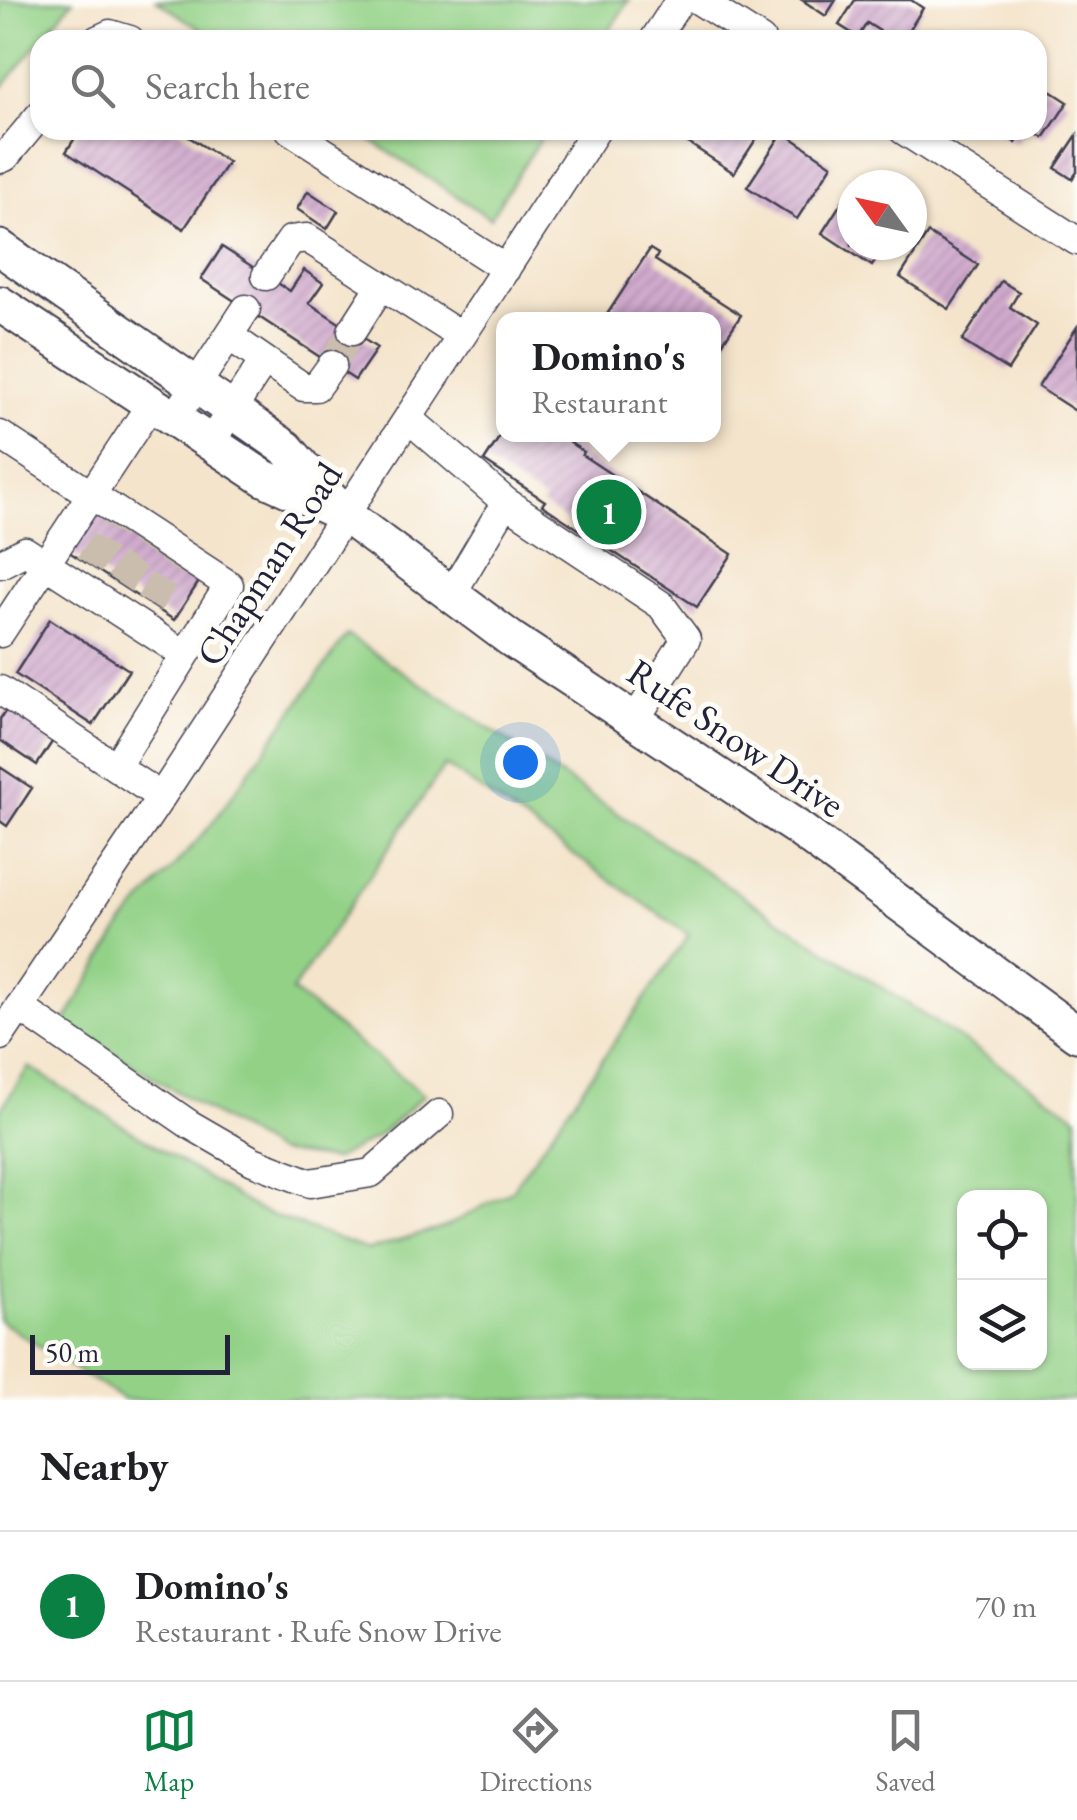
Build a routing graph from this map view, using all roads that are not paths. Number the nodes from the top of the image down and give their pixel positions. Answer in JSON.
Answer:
{"nodes":[{"id":1,"x":680,"y":0,"type":"edge"},
{"id":2,"x":698,"y":0,"type":"edge"},
{"id":3,"x":660,"y":30,"type":"edge"},
{"id":4,"x":745,"y":30,"type":"edge"},
{"id":5,"x":30,"y":127,"type":"edge"},
{"id":6,"x":306,"y":140,"type":"edge"},
{"id":7,"x":590,"y":140,"type":"edge"},
{"id":8,"x":919,"y":140,"type":"edge"},
{"id":9,"x":0,"y":159,"type":"edge"},
{"id":10,"x":1077,"y":241,"type":"edge"},
{"id":11,"x":0,"y":248,"type":"edge"},
{"id":12,"x":506,"y":269,"type":"junction"},
{"id":13,"x":266,"y":276,"type":"dead end"},
{"id":14,"x":382,"y":286,"type":"junction"},
{"id":15,"x":0,"y":304,"type":"edge"},
{"id":16,"x":246,"y":308,"type":"dead end"},
{"id":17,"x":352,"y":332,"type":"tunnel mouth"},
{"id":18,"x":228,"y":336,"type":"junction"},
{"id":19,"x":462,"y":336,"type":"junction"},
{"id":20,"x":264,"y":360,"type":"junction"},
{"id":21,"x":332,"y":365,"type":"tunnel mouth"},
{"id":22,"x":196,"y":386,"type":"junction"},
{"id":23,"x":232,"y":411,"type":"junction"},
{"id":24,"x":162,"y":412,"type":"junction"},
{"id":25,"x":408,"y":418,"type":"junction"},
{"id":26,"x":0,"y":435,"type":"edge"},
{"id":27,"x":210,"y":443,"type":"junction"},
{"id":28,"x":91,"y":494,"type":"junction"},
{"id":29,"x":506,"y":502,"type":"junction"},
{"id":30,"x":345,"y":515,"type":"junction"},
{"id":31,"x":48,"y":563,"type":"junction"},
{"id":32,"x":0,"y":564,"type":"edge"},
{"id":33,"x":451,"y":594,"type":"junction"},
{"id":34,"x":0,"y":633,"type":"edge"},
{"id":35,"x":184,"y":654,"type":"junction"},
{"id":36,"x":0,"y":690,"type":"edge"},
{"id":37,"x":635,"y":720,"type":"junction"},
{"id":38,"x":116,"y":766,"type":"junction"},
{"id":39,"x":162,"y":797,"type":"junction"},
{"id":40,"x":19,"y":1008,"type":"junction"},
{"id":41,"x":1077,"y":1034,"type":"edge"},
{"id":42,"x":0,"y":1036,"type":"edge"},
{"id":43,"x":440,"y":1114,"type":"dead end"}],
"edges":[{"from":1,"to":3,"type":"street"},
{"from":2,"to":4,"type":"street"},
{"from":5,"to":9,"type":"street"},
{"from":6,"to":12,"type":"street"},
{"from":7,"to":12,"type":"street","name":"Chapman Road"},
{"from":8,"to":10,"type":"street"},
{"from":11,"to":22,"type":"main road","name":"Rufe Snow Drive"},
{"from":12,"to":19,"type":"street","name":"Chapman Road"},
{"from":13,"to":14,"type":"street"},
{"from":14,"to":17,"type":"street"},
{"from":14,"to":19,"type":"street"},
{"from":15,"to":24,"type":"main road","name":"Rufe Snow Drive"},
{"from":16,"to":18,"type":"street"},
{"from":18,"to":20,"type":"street"},
{"from":18,"to":22,"type":"street"},
{"from":19,"to":25,"type":"street","name":"Chapman Road"},
{"from":20,"to":21,"type":"street"},
{"from":20,"to":23,"type":"street"},
{"from":22,"to":23,"type":"main road","name":"Rufe Snow Drive"},
{"from":22,"to":24,"type":"street"},
{"from":23,"to":27,"type":"street"},
{"from":23,"to":30,"type":"main road","name":"Rufe Snow Drive"},
{"from":24,"to":27,"type":"main road","name":"Rufe Snow Drive"},
{"from":24,"to":28,"type":"street"},
{"from":25,"to":29,"type":"street"},
{"from":25,"to":30,"type":"street","name":"Chapman Road"},
{"from":26,"to":28,"type":"street"},
{"from":27,"to":30,"type":"main road","name":"Rufe Snow Drive"},
{"from":28,"to":31,"type":"street"},
{"from":28,"to":35,"type":"street"},
{"from":29,"to":33,"type":"street"},
{"from":29,"to":37,"type":"street"},
{"from":30,"to":33,"type":"main road","name":"Rufe Snow Drive"},
{"from":30,"to":39,"type":"street","name":"Chapman Road"},
{"from":31,"to":32,"type":"street"},
{"from":31,"to":34,"type":"street"},
{"from":31,"to":35,"type":"street"},
{"from":33,"to":37,"type":"main road","name":"Rufe Snow Drive"},
{"from":35,"to":38,"type":"street"},
{"from":36,"to":38,"type":"street"},
{"from":37,"to":41,"type":"main road","name":"Rufe Snow Drive"},
{"from":38,"to":39,"type":"street"},
{"from":39,"to":40,"type":"street","name":"Chapman Road"},
{"from":40,"to":42,"type":"street","name":"Chapman Road"},
{"from":40,"to":43,"type":"street"}]}
